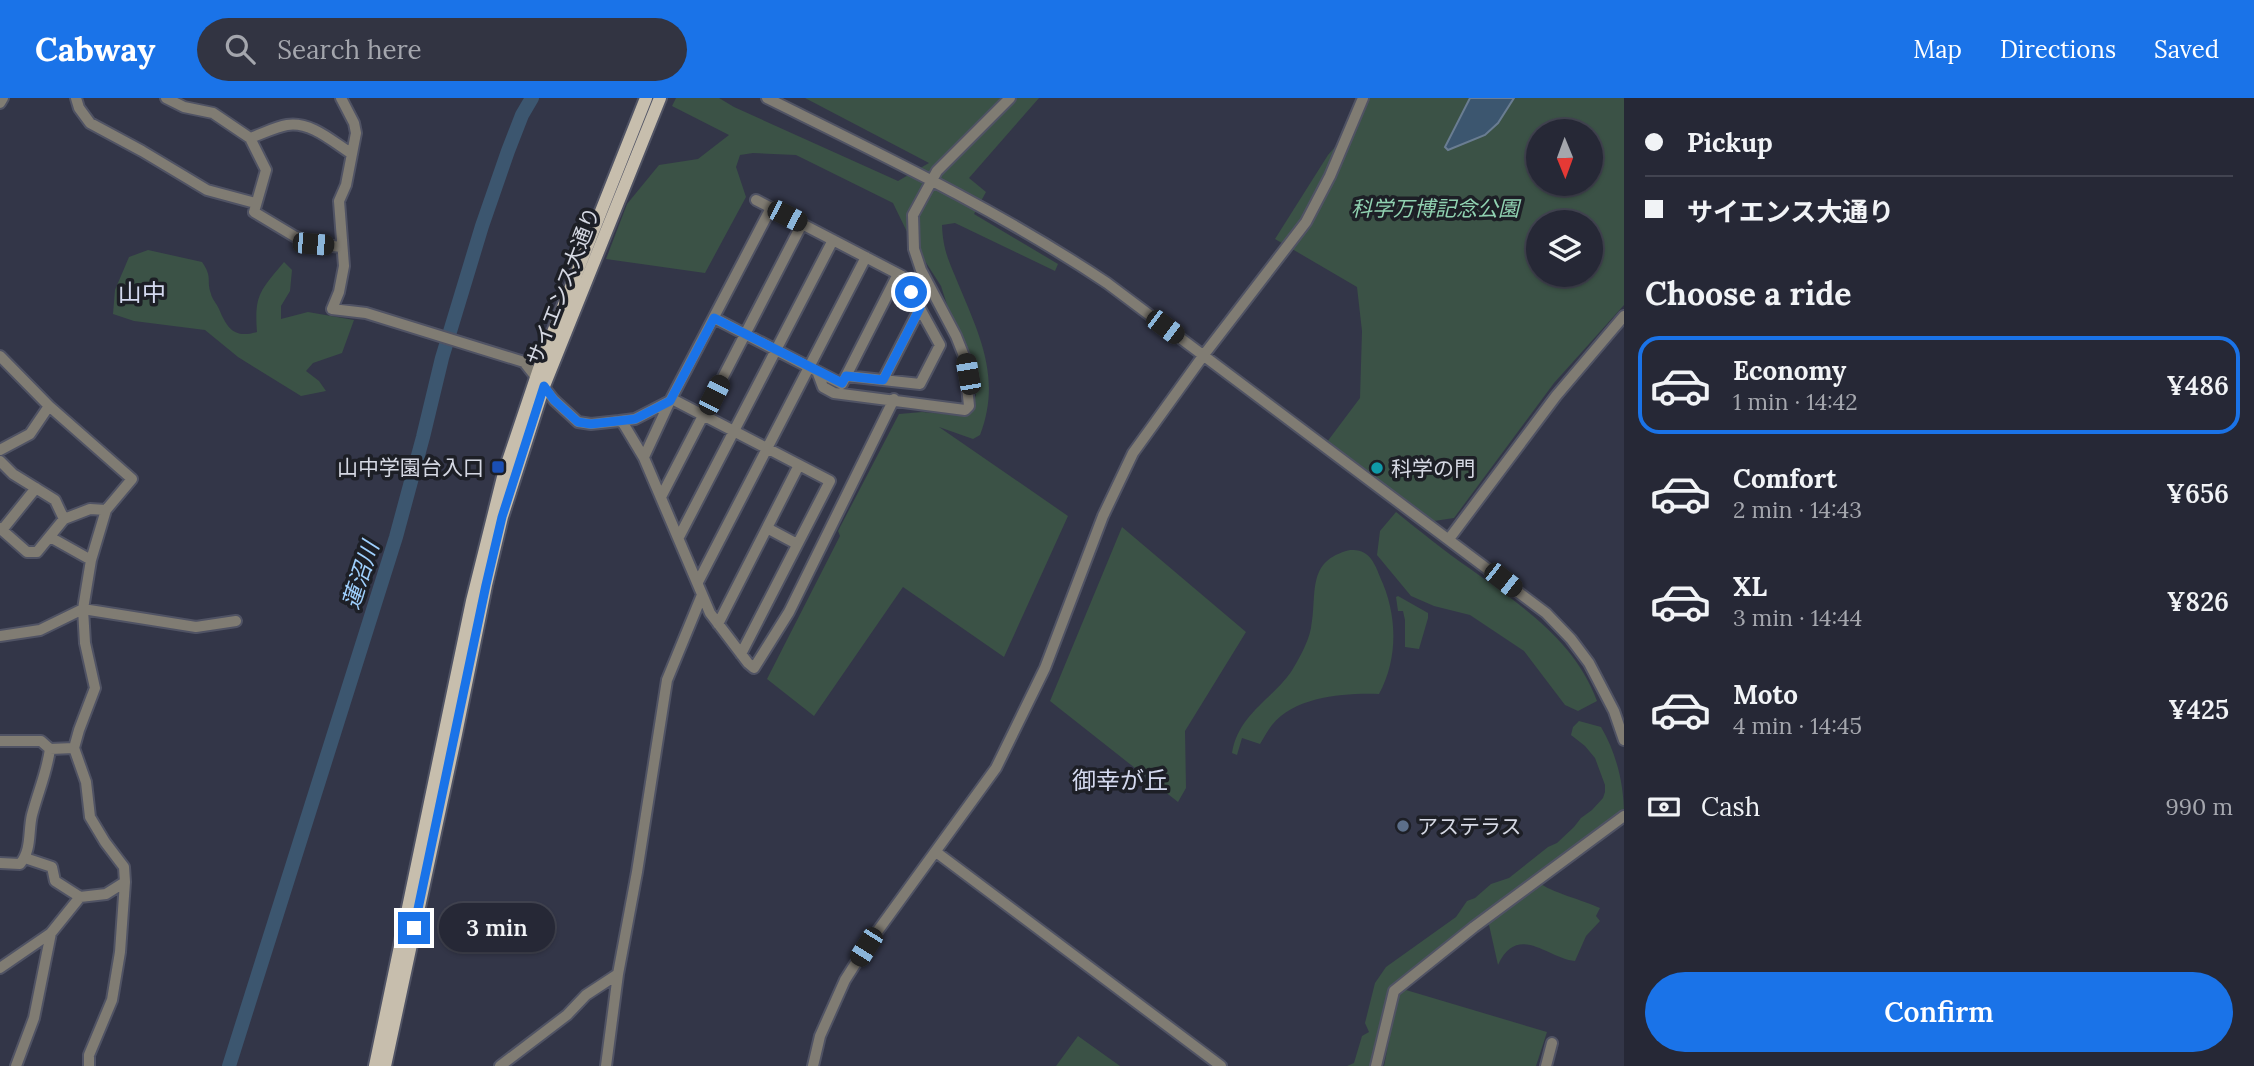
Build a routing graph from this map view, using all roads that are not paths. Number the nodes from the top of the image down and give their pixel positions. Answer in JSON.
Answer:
{"nodes":[{"id":1,"x":3,"y":98,"type":"edge"},
{"id":2,"x":76,"y":98,"type":"edge"},
{"id":3,"x":166,"y":98,"type":"edge"},
{"id":4,"x":341,"y":98,"type":"edge"},
{"id":5,"x":646,"y":98,"type":"edge"},
{"id":6,"x":660,"y":98,"type":"edge"},
{"id":7,"x":767,"y":98,"type":"edge"},
{"id":8,"x":1010,"y":98,"type":"edge"},
{"id":9,"x":1363,"y":98,"type":"edge"},
{"id":10,"x":0,"y":103,"type":"edge"},
{"id":11,"x":250,"y":138,"type":"junction"},
{"id":12,"x":352,"y":154,"type":"junction"},
{"id":13,"x":932,"y":179,"type":"junction"},
{"id":14,"x":756,"y":200,"type":"dead end"},
{"id":15,"x":255,"y":203,"type":"junction"},
{"id":16,"x":771,"y":208,"type":"junction"},
{"id":17,"x":802,"y":224,"type":"junction"},
{"id":18,"x":833,"y":240,"type":"junction"},
{"id":19,"x":342,"y":247,"type":"junction"},
{"id":20,"x":866,"y":257,"type":"junction"},
{"id":21,"x":898,"y":274,"type":"junction"},
{"id":22,"x":920,"y":308,"type":"junction"},
{"id":23,"x":1624,"y":316,"type":"edge"},
{"id":24,"x":714,"y":318,"type":"junction"},
{"id":25,"x":745,"y":334,"type":"junction"},
{"id":26,"x":776,"y":350,"type":"junction"},
{"id":27,"x":0,"y":356,"type":"edge"},
{"id":28,"x":1203,"y":356,"type":"junction"},
{"id":29,"x":813,"y":369,"type":"junction"},
{"id":30,"x":846,"y":376,"type":"junction"},
{"id":31,"x":883,"y":380,"type":"junction"},
{"id":32,"x":540,"y":381,"type":"junction"},
{"id":33,"x":894,"y":399,"type":"junction"},
{"id":34,"x":671,"y":400,"type":"junction"},
{"id":35,"x":49,"y":406,"type":"junction"},
{"id":36,"x":703,"y":415,"type":"junction"},
{"id":37,"x":619,"y":421,"type":"junction"},
{"id":38,"x":734,"y":431,"type":"junction"},
{"id":39,"x":767,"y":448,"type":"junction"},
{"id":40,"x":0,"y":450,"type":"edge"},
{"id":41,"x":644,"y":457,"type":"junction"},
{"id":42,"x":0,"y":461,"type":"edge"},
{"id":43,"x":799,"y":465,"type":"junction"},
{"id":44,"x":36,"y":488,"type":"junction"},
{"id":45,"x":661,"y":497,"type":"junction"},
{"id":46,"x":106,"y":510,"type":"junction"},
{"id":47,"x":64,"y":519,"type":"junction"},
{"id":48,"x":767,"y":528,"type":"junction"},
{"id":49,"x":1,"y":529,"type":"edge"},
{"id":50,"x":50,"y":537,"type":"junction"},
{"id":51,"x":679,"y":537,"type":"junction"},
{"id":52,"x":1449,"y":539,"type":"junction"},
{"id":53,"x":797,"y":544,"type":"junction"},
{"id":54,"x":91,"y":560,"type":"junction"},
{"id":55,"x":698,"y":582,"type":"junction"},
{"id":56,"x":702,"y":595,"type":"junction"},
{"id":57,"x":83,"y":609,"type":"junction"},
{"id":58,"x":236,"y":621,"type":"dead end"},
{"id":59,"x":718,"y":624,"type":"junction"},
{"id":60,"x":0,"y":636,"type":"edge"},
{"id":61,"x":741,"y":654,"type":"junction"},
{"id":62,"x":1624,"y":740,"type":"edge"},
{"id":63,"x":0,"y":741,"type":"edge"},
{"id":64,"x":74,"y":748,"type":"junction"},
{"id":65,"x":50,"y":749,"type":"junction"},
{"id":66,"x":1624,"y":816,"type":"edge"},
{"id":67,"x":936,"y":852,"type":"junction"},
{"id":68,"x":25,"y":858,"type":"junction"},
{"id":69,"x":0,"y":863,"type":"edge"},
{"id":70,"x":125,"y":882,"type":"junction"},
{"id":71,"x":80,"y":897,"type":"junction"},
{"id":72,"x":51,"y":933,"type":"junction"},
{"id":73,"x":0,"y":968,"type":"edge"},
{"id":74,"x":618,"y":974,"type":"junction"},
{"id":75,"x":1552,"y":1043,"type":"dead end"},
{"id":76,"x":16,"y":1066,"type":"edge"},
{"id":77,"x":89,"y":1066,"type":"edge"},
{"id":78,"x":375,"y":1066,"type":"edge"},
{"id":79,"x":385,"y":1066,"type":"edge"},
{"id":80,"x":500,"y":1066,"type":"edge"},
{"id":81,"x":606,"y":1066,"type":"edge"},
{"id":82,"x":813,"y":1066,"type":"edge"},
{"id":83,"x":1221,"y":1066,"type":"edge"},
{"id":84,"x":1376,"y":1066,"type":"edge"},
{"id":85,"x":1546,"y":1066,"type":"edge"}],
"edges":[{"from":1,"to":10,"type":"street"},
{"from":2,"to":15,"type":"street"},
{"from":3,"to":11,"type":"street"},
{"from":4,"to":12,"type":"street"},
{"from":5,"to":32,"type":"main road","name":"サイエンス大通り"},
{"from":6,"to":32,"type":"main road","name":"サイエンス大通り"},
{"from":7,"to":13,"type":"street"},
{"from":8,"to":13,"type":"street"},
{"from":9,"to":28,"type":"street"},
{"from":11,"to":12,"type":"street"},
{"from":11,"to":15,"type":"street"},
{"from":12,"to":19,"type":"street"},
{"from":13,"to":28,"type":"street"},
{"from":13,"to":33,"type":"street"},
{"from":14,"to":16,"type":"street"},
{"from":15,"to":19,"type":"street"},
{"from":16,"to":17,"type":"street"},
{"from":16,"to":24,"type":"street"},
{"from":17,"to":18,"type":"street"},
{"from":17,"to":25,"type":"street"},
{"from":18,"to":20,"type":"street"},
{"from":18,"to":26,"type":"street"},
{"from":19,"to":32,"type":"street"},
{"from":20,"to":21,"type":"street"},
{"from":20,"to":29,"type":"street"},
{"from":21,"to":22,"type":"street"},
{"from":21,"to":30,"type":"street"},
{"from":22,"to":31,"type":"street"},
{"from":22,"to":31,"type":"street"},
{"from":23,"to":52,"type":"street"},
{"from":24,"to":25,"type":"street"},
{"from":24,"to":34,"type":"street"},
{"from":25,"to":26,"type":"street"},
{"from":25,"to":36,"type":"street"},
{"from":26,"to":29,"type":"street"},
{"from":26,"to":38,"type":"street"},
{"from":27,"to":35,"type":"street"},
{"from":28,"to":52,"type":"street"},
{"from":28,"to":67,"type":"street"},
{"from":29,"to":30,"type":"street"},
{"from":29,"to":33,"type":"street"},
{"from":29,"to":39,"type":"street"},
{"from":30,"to":31,"type":"street"},
{"from":32,"to":37,"type":"street"},
{"from":32,"to":78,"type":"main road","name":"サイエンス大通り"},
{"from":32,"to":79,"type":"main road","name":"サイエンス大通り"},
{"from":33,"to":61,"type":"street"},
{"from":34,"to":36,"type":"street"},
{"from":34,"to":37,"type":"street"},
{"from":34,"to":41,"type":"street"},
{"from":35,"to":40,"type":"street"},
{"from":35,"to":46,"type":"street"},
{"from":36,"to":38,"type":"street"},
{"from":36,"to":45,"type":"street"},
{"from":37,"to":41,"type":"street"},
{"from":38,"to":39,"type":"street"},
{"from":38,"to":51,"type":"street"},
{"from":39,"to":43,"type":"street"},
{"from":39,"to":55,"type":"street"},
{"from":41,"to":45,"type":"street"},
{"from":42,"to":44,"type":"street"},
{"from":43,"to":48,"type":"street"},
{"from":43,"to":53,"type":"street"},
{"from":44,"to":47,"type":"street"},
{"from":44,"to":49,"type":"street"},
{"from":45,"to":51,"type":"street"},
{"from":46,"to":47,"type":"street"},
{"from":46,"to":54,"type":"street"},
{"from":47,"to":50,"type":"street"},
{"from":48,"to":53,"type":"street"},
{"from":48,"to":59,"type":"street"},
{"from":49,"to":50,"type":"street"},
{"from":50,"to":54,"type":"street"},
{"from":51,"to":55,"type":"street"},
{"from":52,"to":62,"type":"street"},
{"from":53,"to":61,"type":"street"},
{"from":54,"to":57,"type":"street"},
{"from":55,"to":56,"type":"street"},
{"from":56,"to":59,"type":"street"},
{"from":56,"to":74,"type":"street"},
{"from":57,"to":58,"type":"street"},
{"from":57,"to":60,"type":"street"},
{"from":57,"to":64,"type":"street"},
{"from":59,"to":61,"type":"street"},
{"from":63,"to":65,"type":"street"},
{"from":64,"to":65,"type":"street"},
{"from":64,"to":70,"type":"street"},
{"from":65,"to":68,"type":"street"},
{"from":66,"to":84,"type":"street"},
{"from":67,"to":82,"type":"street"},
{"from":67,"to":83,"type":"street"},
{"from":68,"to":69,"type":"street"},
{"from":68,"to":71,"type":"street"},
{"from":70,"to":71,"type":"street"},
{"from":70,"to":77,"type":"street"},
{"from":71,"to":72,"type":"street"},
{"from":72,"to":73,"type":"street"},
{"from":72,"to":76,"type":"street"},
{"from":74,"to":80,"type":"street"},
{"from":74,"to":81,"type":"street"},
{"from":75,"to":85,"type":"street"}]}
